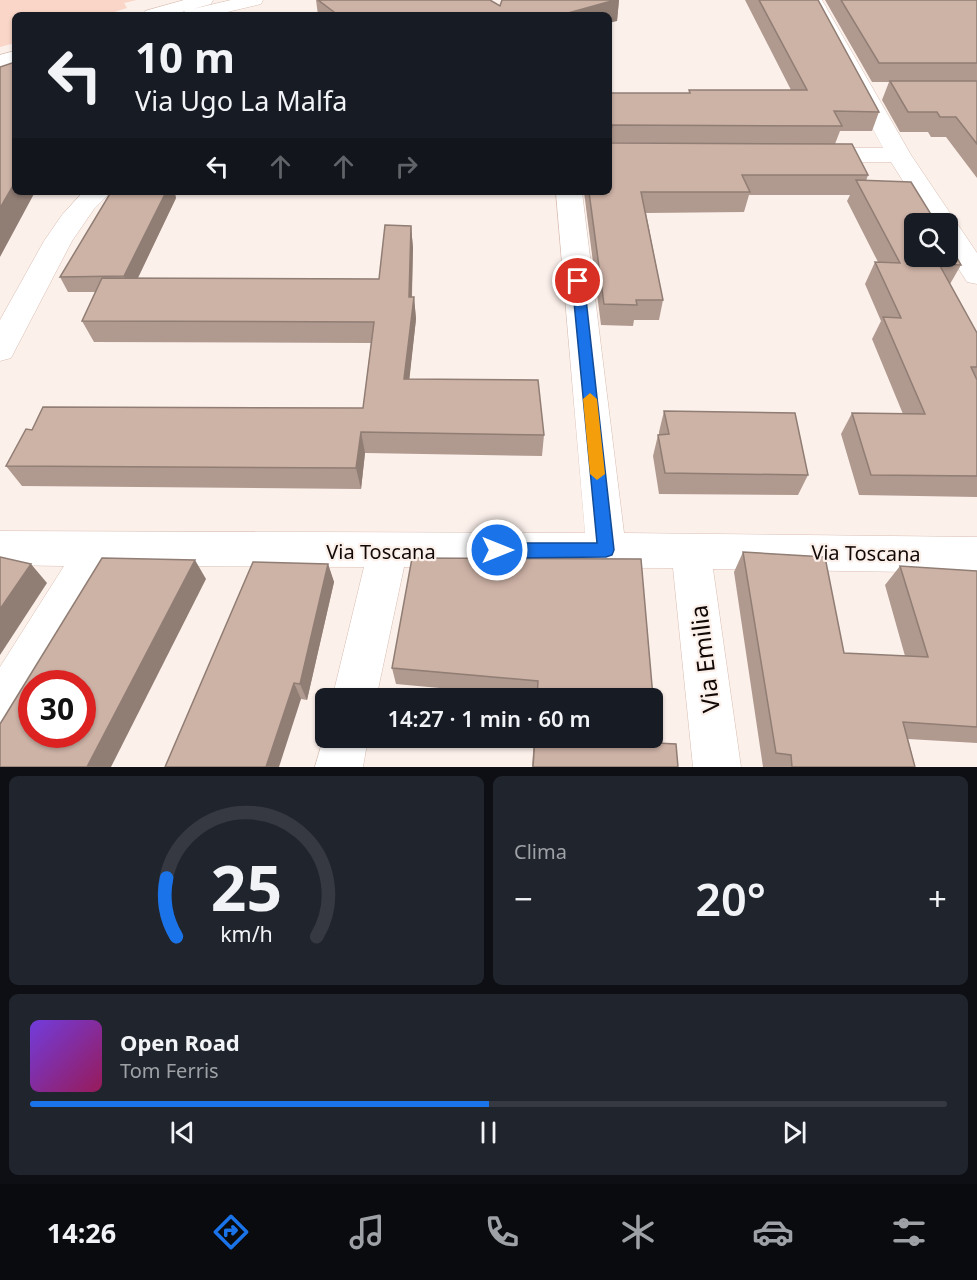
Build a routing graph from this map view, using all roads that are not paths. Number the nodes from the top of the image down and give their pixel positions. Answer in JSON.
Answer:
{"nodes":[{"id":1,"x":204,"y":0,"type":"edge"},
{"id":2,"x":255,"y":0,"type":"edge"},
{"id":3,"x":813,"y":0,"type":"edge"},
{"id":4,"x":222,"y":8,"type":"edge"},
{"id":5,"x":162,"y":12,"type":"edge"},
{"id":6,"x":205,"y":12,"type":"edge"},
{"id":7,"x":863,"y":90,"type":"junction"},
{"id":8,"x":889,"y":91,"type":"edge"},
{"id":9,"x":784,"y":154,"type":"edge"},
{"id":10,"x":899,"y":155,"type":"junction"},
{"id":11,"x":93,"y":195,"type":"edge"},
{"id":12,"x":569,"y":195,"type":"edge"},
{"id":13,"x":941,"y":213,"type":"edge"},
{"id":14,"x":958,"y":238,"type":"edge"},
{"id":15,"x":977,"y":275,"type":"edge"},
{"id":16,"x":0,"y":350,"type":"edge"},
{"id":17,"x":0,"y":548,"type":"edge"},
{"id":18,"x":96,"y":549,"type":"junction"},
{"id":19,"x":606,"y":550,"type":"junction"},
{"id":20,"x":388,"y":551,"type":"junction"},
{"id":21,"x":691,"y":551,"type":"junction"},
{"id":22,"x":977,"y":555,"type":"edge"},
{"id":23,"x":357,"y":688,"type":"edge"},
{"id":24,"x":0,"y":709,"type":"edge"},
{"id":25,"x":343,"y":748,"type":"edge"},
{"id":26,"x":339,"y":767,"type":"edge"},
{"id":27,"x":717,"y":767,"type":"edge"}],
"edges":[{"from":1,"to":5,"type":"street"},
{"from":2,"to":4,"type":"street"},
{"from":3,"to":7,"type":"street"},
{"from":4,"to":6,"type":"street"},
{"from":7,"to":8,"type":"street"},
{"from":7,"to":10,"type":"street"},
{"from":9,"to":10,"type":"street"},
{"from":10,"to":13,"type":"street"},
{"from":11,"to":16,"type":"street"},
{"from":12,"to":19,"type":"street"},
{"from":14,"to":15,"type":"street"},
{"from":17,"to":18,"type":"street","name":"Via Toscana"},
{"from":18,"to":20,"type":"street","name":"Via Toscana"},
{"from":18,"to":24,"type":"street"},
{"from":19,"to":20,"type":"street","name":"Via Toscana"},
{"from":19,"to":21,"type":"street","name":"Via Toscana"},
{"from":20,"to":23,"type":"street"},
{"from":21,"to":22,"type":"street","name":"Via Toscana"},
{"from":21,"to":27,"type":"street","name":"Via Emilia"},
{"from":25,"to":26,"type":"street"}]}
